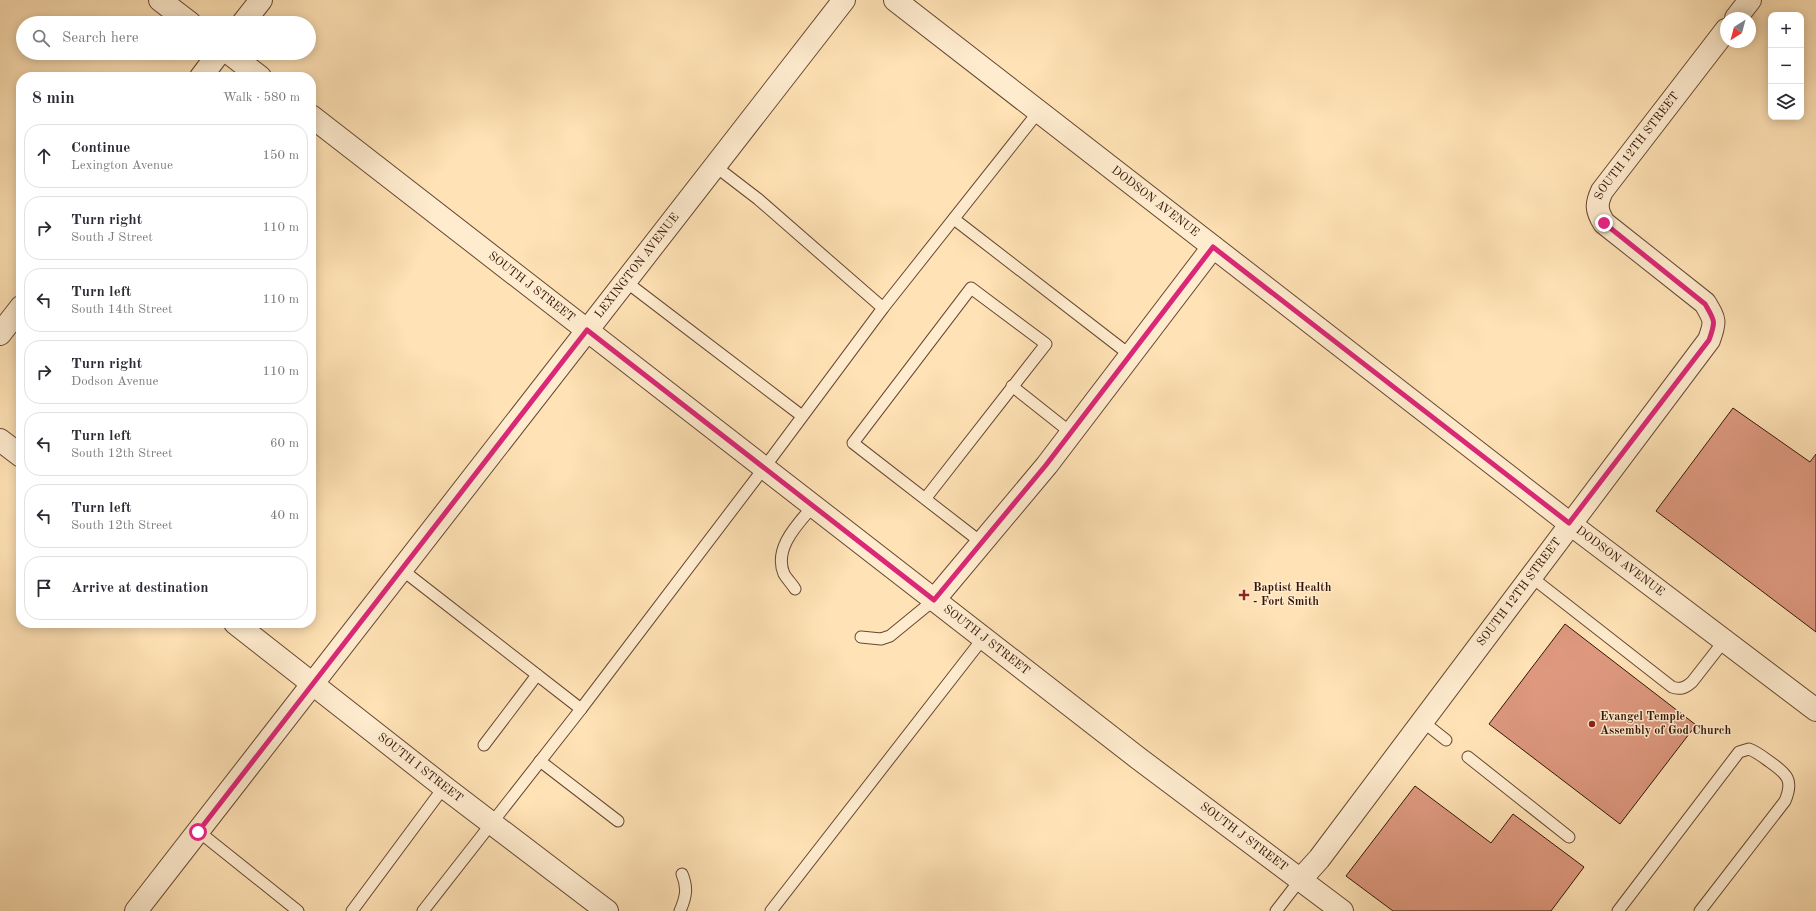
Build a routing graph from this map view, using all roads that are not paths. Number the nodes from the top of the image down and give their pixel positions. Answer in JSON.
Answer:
{"nodes":[{"id":1,"x":160,"y":0,"type":"edge"},
{"id":2,"x":261,"y":0,"type":"edge"},
{"id":3,"x":844,"y":0,"type":"edge"},
{"id":4,"x":895,"y":0,"type":"edge"},
{"id":5,"x":1750,"y":0,"type":"edge"},
{"id":6,"x":1741,"y":12,"type":"edge"},
{"id":7,"x":181,"y":16,"type":"edge"},
{"id":8,"x":248,"y":16,"type":"edge"},
{"id":9,"x":1720,"y":38,"type":"edge"},
{"id":10,"x":214,"y":60,"type":"edge"},
{"id":11,"x":238,"y":60,"type":"edge"},
{"id":12,"x":205,"y":72,"type":"edge"},
{"id":13,"x":254,"y":72,"type":"edge"},
{"id":14,"x":1039,"y":112,"type":"junction"},
{"id":15,"x":316,"y":120,"type":"edge"},
{"id":16,"x":715,"y":166,"type":"junction"},
{"id":17,"x":954,"y":219,"type":"junction"},
{"id":18,"x":1213,"y":247,"type":"junction"},
{"id":19,"x":625,"y":281,"type":"junction"},
{"id":20,"x":883,"y":308,"type":"junction"},
{"id":21,"x":16,"y":313,"type":"edge"},
{"id":22,"x":587,"y":330,"type":"junction"},
{"id":23,"x":0,"y":334,"type":"edge"},
{"id":24,"x":1130,"y":355,"type":"junction"},
{"id":25,"x":1012,"y":386,"type":"junction"},
{"id":26,"x":802,"y":416,"type":"junction"},
{"id":27,"x":1070,"y":432,"type":"junction"},
{"id":28,"x":0,"y":440,"type":"edge"},
{"id":29,"x":16,"y":452,"type":"edge"},
{"id":30,"x":764,"y":468,"type":"junction"},
{"id":31,"x":926,"y":500,"type":"junction"},
{"id":32,"x":813,"y":506,"type":"junction"},
{"id":33,"x":1569,"y":523,"type":"junction"},
{"id":34,"x":982,"y":543,"type":"junction"},
{"id":35,"x":402,"y":569,"type":"junction"},
{"id":36,"x":1530,"y":576,"type":"junction"},
{"id":37,"x":795,"y":589,"type":"dead end"},
{"id":38,"x":934,"y":600,"type":"junction"},
{"id":39,"x":242,"y":628,"type":"edge"},
{"id":40,"x":861,"y":637,"type":"dead end"},
{"id":41,"x":984,"y":637,"type":"junction"},
{"id":42,"x":1724,"y":641,"type":"junction"},
{"id":43,"x":538,"y":675,"type":"junction"},
{"id":44,"x":313,"y":683,"type":"junction"},
{"id":45,"x":581,"y":709,"type":"junction"},
{"id":46,"x":1816,"y":710,"type":"edge"},
{"id":47,"x":1422,"y":721,"type":"junction"},
{"id":48,"x":1446,"y":740,"type":"dead end"},
{"id":49,"x":484,"y":745,"type":"dead end"},
{"id":50,"x":1468,"y":757,"type":"dead end"},
{"id":51,"x":540,"y":762,"type":"junction"},
{"id":52,"x":444,"y":787,"type":"junction"},
{"id":53,"x":618,"y":821,"type":"dead end"},
{"id":54,"x":492,"y":824,"type":"junction"},
{"id":55,"x":198,"y":832,"type":"junction"},
{"id":56,"x":1569,"y":837,"type":"dead end"},
{"id":57,"x":682,"y":874,"type":"dead end"},
{"id":58,"x":1300,"y":880,"type":"junction"},
{"id":59,"x":136,"y":911,"type":"edge"},
{"id":60,"x":298,"y":911,"type":"edge"},
{"id":61,"x":352,"y":911,"type":"edge"},
{"id":62,"x":423,"y":911,"type":"edge"},
{"id":63,"x":607,"y":911,"type":"edge"},
{"id":64,"x":680,"y":911,"type":"edge"},
{"id":65,"x":771,"y":911,"type":"edge"},
{"id":66,"x":1276,"y":911,"type":"edge"},
{"id":67,"x":1342,"y":911,"type":"edge"},
{"id":68,"x":1618,"y":911,"type":"edge"},
{"id":69,"x":1700,"y":911,"type":"edge"}],
"edges":[{"from":1,"to":7,"type":"street"},
{"from":2,"to":8,"type":"street"},
{"from":3,"to":16,"type":"street","name":"LEXINGTON AVENUE"},
{"from":4,"to":14,"type":"street","name":"DODSON AVENUE"},
{"from":5,"to":6,"type":"street"},
{"from":9,"to":33,"type":"street","name":"SOUTH 12TH STREET"},
{"from":10,"to":12,"type":"street"},
{"from":11,"to":13,"type":"street"},
{"from":14,"to":17,"type":"lane"},
{"from":14,"to":18,"type":"street","name":"DODSON AVENUE"},
{"from":15,"to":22,"type":"street","name":"SOUTH J STREET"},
{"from":16,"to":19,"type":"street","name":"LEXINGTON AVENUE"},
{"from":16,"to":20,"type":"lane"},
{"from":17,"to":20,"type":"lane"},
{"from":17,"to":24,"type":"lane"},
{"from":18,"to":24,"type":"street"},
{"from":18,"to":33,"type":"street","name":"DODSON AVENUE"},
{"from":19,"to":22,"type":"street","name":"LEXINGTON AVENUE"},
{"from":19,"to":26,"type":"lane"},
{"from":20,"to":26,"type":"lane"},
{"from":21,"to":23,"type":"street"},
{"from":22,"to":30,"type":"street","name":"SOUTH J STREET"},
{"from":22,"to":35,"type":"street","name":"LEXINGTON AVENUE"},
{"from":24,"to":27,"type":"street"},
{"from":25,"to":27,"type":"lane"},
{"from":25,"to":31,"type":"lane"},
{"from":25,"to":31,"type":"lane"},
{"from":26,"to":30,"type":"lane"},
{"from":27,"to":34,"type":"street"},
{"from":28,"to":29,"type":"street"},
{"from":30,"to":32,"type":"street","name":"SOUTH J STREET"},
{"from":30,"to":45,"type":"lane"},
{"from":31,"to":34,"type":"lane"},
{"from":32,"to":37,"type":"lane"},
{"from":32,"to":38,"type":"street","name":"SOUTH J STREET"},
{"from":33,"to":36,"type":"street","name":"SOUTH 12TH STREET"},
{"from":33,"to":42,"type":"street","name":"DODSON AVENUE"},
{"from":34,"to":38,"type":"street"},
{"from":35,"to":43,"type":"lane"},
{"from":35,"to":44,"type":"street","name":"LEXINGTON AVENUE"},
{"from":36,"to":42,"type":"lane"},
{"from":36,"to":47,"type":"street","name":"SOUTH 12TH STREET"},
{"from":38,"to":40,"type":"lane"},
{"from":38,"to":41,"type":"street","name":"SOUTH J STREET"},
{"from":39,"to":44,"type":"street","name":"SOUTH I STREET"},
{"from":41,"to":58,"type":"street","name":"SOUTH J STREET"},
{"from":41,"to":65,"type":"lane"},
{"from":42,"to":46,"type":"street","name":"DODSON AVENUE"},
{"from":43,"to":45,"type":"lane"},
{"from":43,"to":49,"type":"lane"},
{"from":44,"to":52,"type":"street","name":"SOUTH I STREET"},
{"from":44,"to":55,"type":"street","name":"LEXINGTON AVENUE"},
{"from":45,"to":51,"type":"lane"},
{"from":47,"to":48,"type":"lane"},
{"from":47,"to":58,"type":"street","name":"SOUTH 12TH STREET"},
{"from":50,"to":56,"type":"lane"},
{"from":51,"to":53,"type":"lane"},
{"from":51,"to":54,"type":"lane"},
{"from":52,"to":54,"type":"street","name":"SOUTH I STREET"},
{"from":52,"to":61,"type":"lane"},
{"from":54,"to":62,"type":"lane"},
{"from":54,"to":63,"type":"street","name":"SOUTH I STREET"},
{"from":55,"to":59,"type":"street","name":"LEXINGTON AVENUE"},
{"from":55,"to":60,"type":"lane"},
{"from":57,"to":64,"type":"lane"},
{"from":58,"to":66,"type":"lane"},
{"from":58,"to":67,"type":"street","name":"SOUTH J STREET"},
{"from":68,"to":69,"type":"lane"}]}
